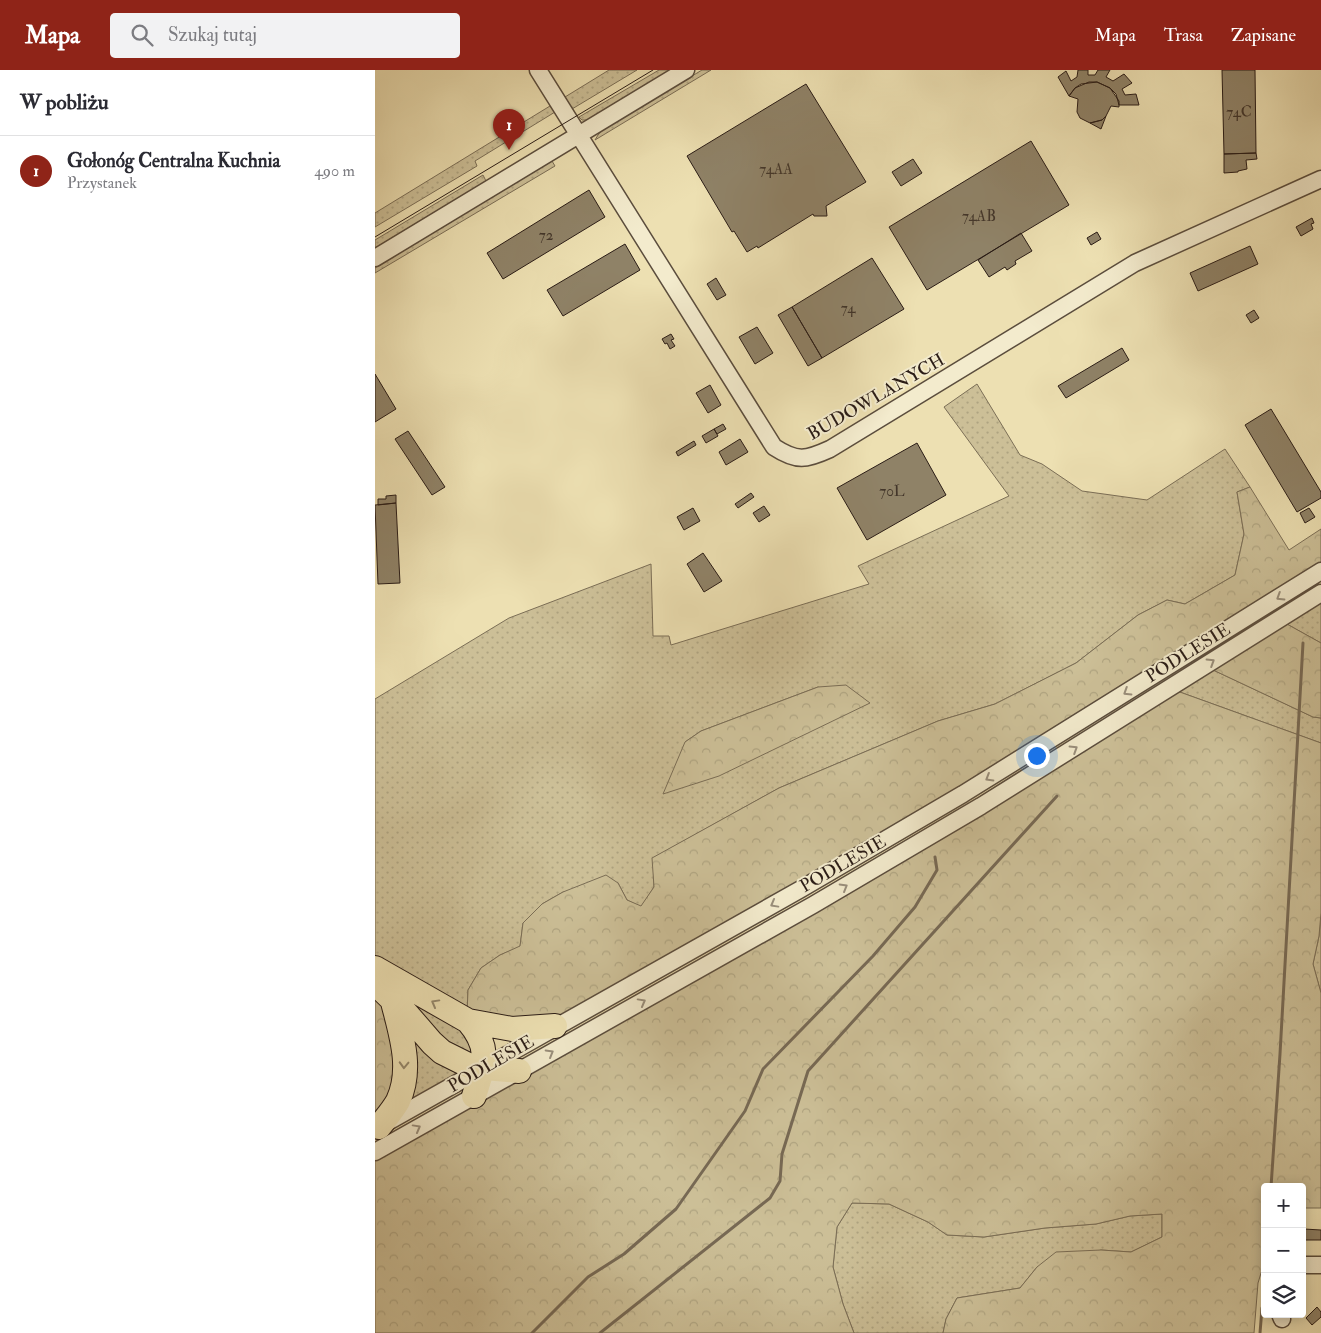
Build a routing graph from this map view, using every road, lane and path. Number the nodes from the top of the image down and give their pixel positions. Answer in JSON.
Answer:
{"nodes":[{"id":1,"x":539,"y":70,"type":"edge"},
{"id":2,"x":686,"y":70,"type":"edge"},
{"id":3,"x":579,"y":134,"type":"junction"},
{"id":4,"x":1321,"y":179,"type":"edge"},
{"id":5,"x":375,"y":258,"type":"edge"},
{"id":6,"x":1321,"y":571,"type":"edge"},
{"id":7,"x":1321,"y":593,"type":"edge"},
{"id":8,"x":375,"y":968,"type":"edge"},
{"id":9,"x":375,"y":984,"type":"edge"},
{"id":10,"x":392,"y":1000,"type":"junction"},
{"id":11,"x":467,"y":1021,"type":"junction"},
{"id":12,"x":555,"y":1026,"type":"junction"},
{"id":13,"x":483,"y":1068,"type":"junction"},
{"id":14,"x":519,"y":1071,"type":"junction"},
{"id":15,"x":474,"y":1096,"type":"junction"},
{"id":16,"x":377,"y":1128,"type":"edge"},
{"id":17,"x":375,"y":1152,"type":"edge"},
{"id":18,"x":1306,"y":1265,"type":"edge"},
{"id":19,"x":1321,"y":1265,"type":"edge"}],
"edges":[{"from":1,"to":3,"type":"street","name":"BUDOWLANYCH"},
{"from":2,"to":3,"type":"street"},
{"from":3,"to":4,"type":"street","name":"BUDOWLANYCH"},
{"from":3,"to":5,"type":"street"},
{"from":6,"to":12,"type":"street","name":"PODLESIE","one_way":true},
{"from":14,"to":7,"type":"street","name":"PODLESIE","one_way":true},
{"from":11,"to":8,"type":"highway","one_way":true},
{"from":9,"to":10,"type":"highway"},
{"from":10,"to":13,"type":"highway"},
{"from":10,"to":16,"type":"highway","one_way":true},
{"from":11,"to":12,"type":"highway"},
{"from":11,"to":13,"type":"highway"},
{"from":12,"to":13,"type":"street","name":"PODLESIE"},
{"from":13,"to":14,"type":"highway"},
{"from":13,"to":15,"type":"highway"},
{"from":13,"to":16,"type":"street","name":"PODLESIE"},
{"from":14,"to":15,"type":"street","name":"PODLESIE"},
{"from":17,"to":15,"type":"street","name":"PODLESIE","one_way":true},
{"from":18,"to":19,"type":"street"}]}
